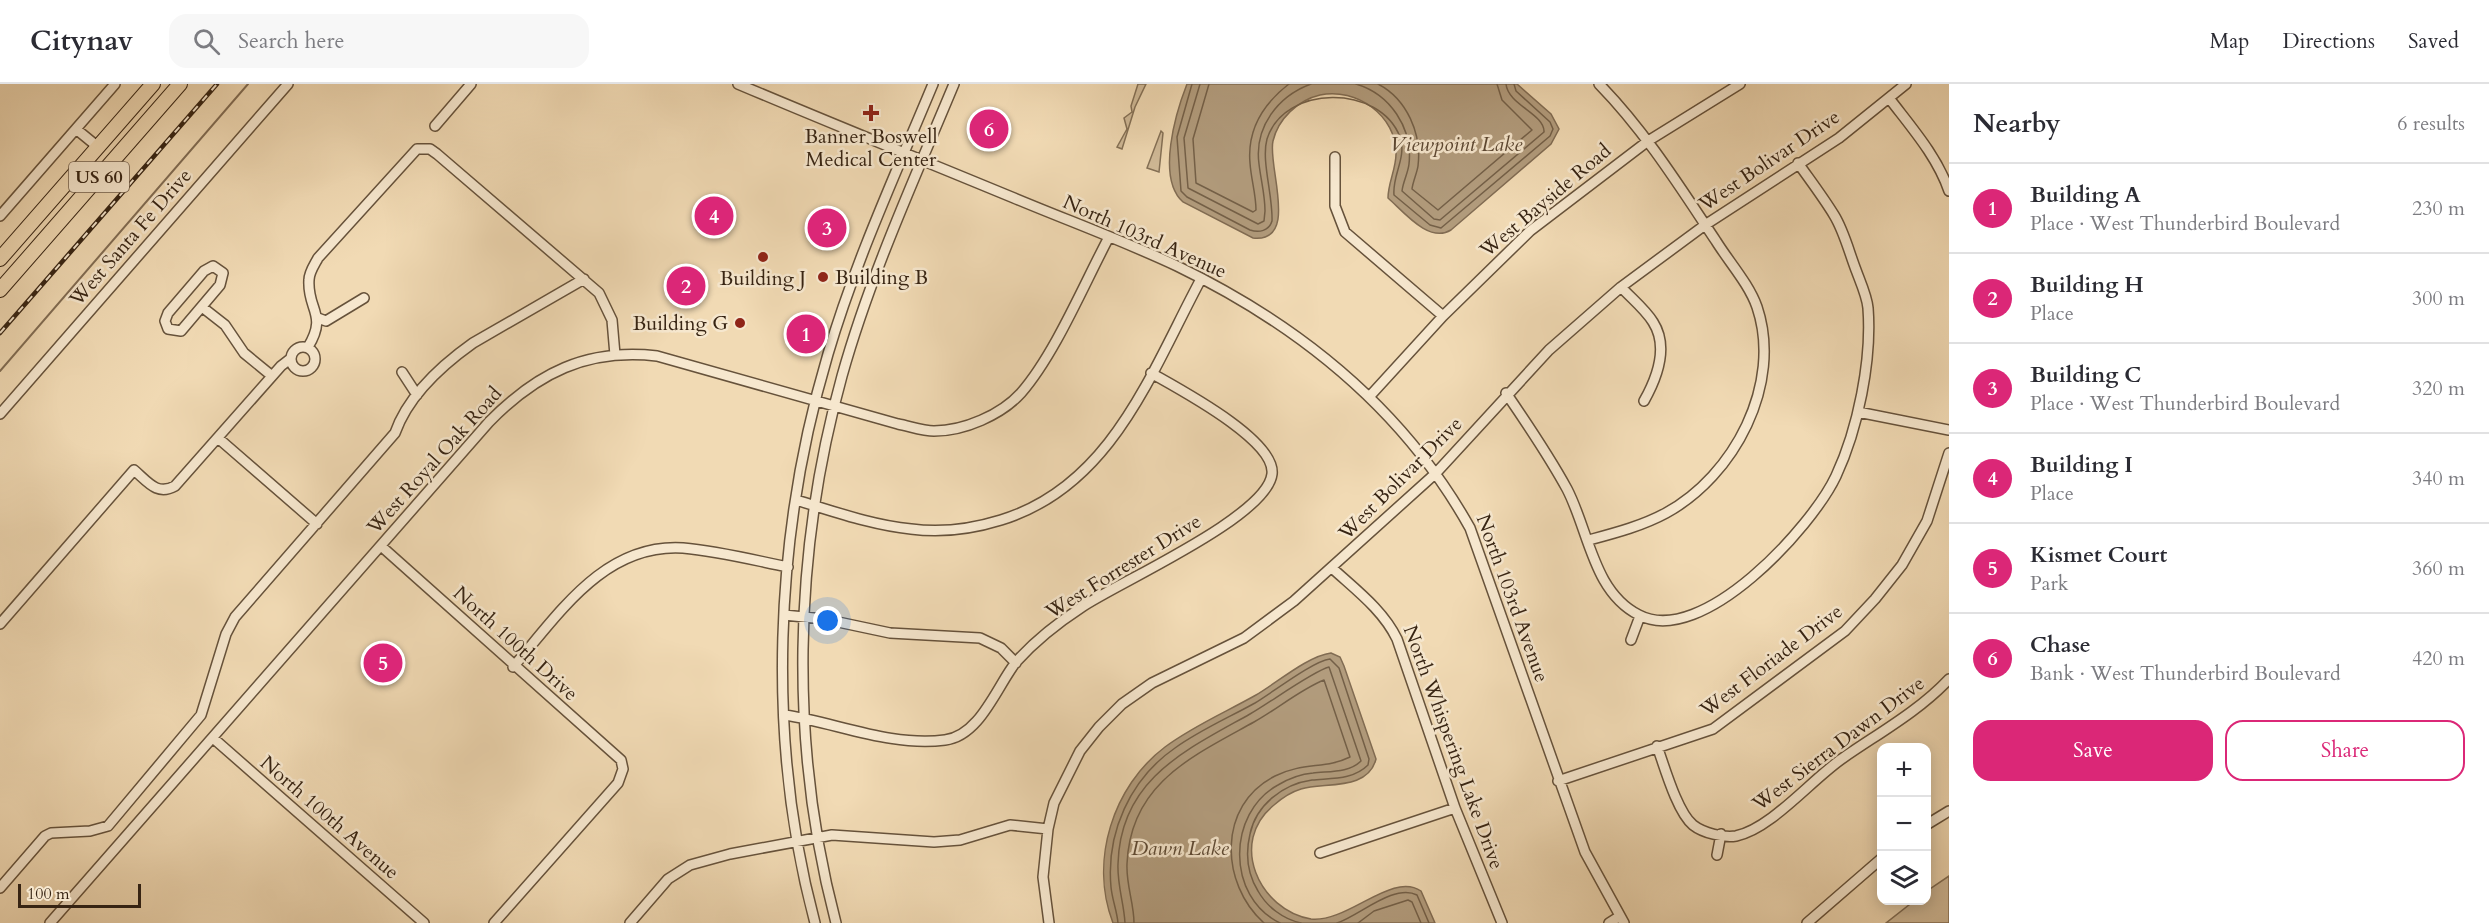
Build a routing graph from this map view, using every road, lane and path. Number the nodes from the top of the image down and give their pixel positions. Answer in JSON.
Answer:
{"nodes":[{"id":1,"x":115,"y":84,"type":"edge"},
{"id":2,"x":153,"y":84,"type":"edge"},
{"id":3,"x":180,"y":84,"type":"edge"},
{"id":4,"x":288,"y":84,"type":"edge"},
{"id":5,"x":471,"y":84,"type":"edge"},
{"id":6,"x":738,"y":84,"type":"edge"},
{"id":7,"x":933,"y":84,"type":"edge"},
{"id":8,"x":954,"y":84,"type":"edge"},
{"id":9,"x":1599,"y":84,"type":"edge"},
{"id":10,"x":1740,"y":84,"type":"edge"},
{"id":11,"x":1906,"y":84,"type":"edge"},
{"id":12,"x":1889,"y":98,"type":"junction"},
{"id":13,"x":435,"y":126,"type":"dead end"},
{"id":14,"x":76,"y":129,"type":"junction"},
{"id":15,"x":1648,"y":141,"type":"junction"},
{"id":16,"x":98,"y":147,"type":"junction"},
{"id":17,"x":904,"y":153,"type":"junction"},
{"id":18,"x":1335,"y":157,"type":"dead end"},
{"id":19,"x":922,"y":161,"type":"junction"},
{"id":20,"x":1798,"y":163,"type":"junction"},
{"id":21,"x":1946,"y":175,"type":"edge"},
{"id":22,"x":1949,"y":191,"type":"edge"},
{"id":23,"x":0,"y":216,"type":"edge"},
{"id":24,"x":1705,"y":225,"type":"junction"},
{"id":25,"x":1109,"y":237,"type":"junction"},
{"id":26,"x":1,"y":256,"type":"edge"},
{"id":27,"x":18,"y":270,"type":"junction"},
{"id":28,"x":584,"y":279,"type":"junction"},
{"id":29,"x":1201,"y":279,"type":"junction"},
{"id":30,"x":1621,"y":287,"type":"junction"},
{"id":31,"x":0,"y":290,"type":"edge"},
{"id":32,"x":364,"y":298,"type":"dead end"},
{"id":33,"x":202,"y":307,"type":"junction"},
{"id":34,"x":1443,"y":315,"type":"junction"},
{"id":35,"x":840,"y":317,"type":"junction"},
{"id":36,"x":318,"y":318,"type":"junction"},
{"id":37,"x":858,"y":324,"type":"junction"},
{"id":38,"x":308,"y":347,"type":"junction"},
{"id":39,"x":615,"y":355,"type":"junction"},
{"id":40,"x":290,"y":359,"type":"junction"},
{"id":41,"x":402,"y":372,"type":"dead end"},
{"id":42,"x":1151,"y":373,"type":"junction"},
{"id":43,"x":272,"y":376,"type":"junction"},
{"id":44,"x":1506,"y":393,"type":"junction"},
{"id":45,"x":417,"y":395,"type":"junction"},
{"id":46,"x":1369,"y":397,"type":"junction"},
{"id":47,"x":815,"y":400,"type":"junction"},
{"id":48,"x":1644,"y":401,"type":"dead end"},
{"id":49,"x":835,"y":406,"type":"junction"},
{"id":50,"x":1858,"y":412,"type":"junction"},
{"id":51,"x":0,"y":414,"type":"edge"},
{"id":52,"x":1949,"y":430,"type":"edge"},
{"id":53,"x":218,"y":438,"type":"junction"},
{"id":54,"x":1949,"y":453,"type":"edge"},
{"id":55,"x":1436,"y":473,"type":"junction"},
{"id":56,"x":796,"y":500,"type":"junction"},
{"id":57,"x":815,"y":506,"type":"junction"},
{"id":58,"x":317,"y":524,"type":"junction"},
{"id":59,"x":1589,"y":540,"type":"junction"},
{"id":60,"x":381,"y":546,"type":"junction"},
{"id":61,"x":788,"y":567,"type":"junction"},
{"id":62,"x":1332,"y":568,"type":"junction"},
{"id":63,"x":784,"y":615,"type":"junction"},
{"id":64,"x":1640,"y":616,"type":"junction"},
{"id":65,"x":804,"y":617,"type":"junction"},
{"id":66,"x":0,"y":624,"type":"edge"},
{"id":67,"x":1630,"y":640,"type":"dead end"},
{"id":68,"x":1016,"y":663,"type":"junction"},
{"id":69,"x":513,"y":667,"type":"junction"},
{"id":70,"x":1949,"y":679,"type":"edge"},
{"id":71,"x":784,"y":715,"type":"junction"},
{"id":72,"x":805,"y":718,"type":"junction"},
{"id":73,"x":213,"y":738,"type":"junction"},
{"id":74,"x":1656,"y":746,"type":"junction"},
{"id":75,"x":1558,"y":781,"type":"junction"},
{"id":76,"x":1455,"y":808,"type":"junction"},
{"id":77,"x":1949,"y":811,"type":"edge"},
{"id":78,"x":1931,"y":822,"type":"edge"},
{"id":79,"x":1048,"y":829,"type":"junction"},
{"id":80,"x":1721,"y":834,"type":"junction"},
{"id":81,"x":817,"y":836,"type":"junction"},
{"id":82,"x":798,"y":839,"type":"junction"},
{"id":83,"x":1320,"y":853,"type":"dead end"},
{"id":84,"x":1717,"y":855,"type":"dead end"},
{"id":85,"x":1877,"y":862,"type":"edge"},
{"id":86,"x":0,"y":888,"type":"edge"},
{"id":87,"x":1622,"y":920,"type":"edge"},
{"id":88,"x":1047,"y":922,"type":"edge"},
{"id":89,"x":50,"y":923,"type":"edge"},
{"id":90,"x":424,"y":923,"type":"edge"},
{"id":91,"x":494,"y":923,"type":"edge"},
{"id":92,"x":630,"y":923,"type":"edge"},
{"id":93,"x":815,"y":923,"type":"edge"},
{"id":94,"x":836,"y":923,"type":"edge"},
{"id":95,"x":1502,"y":923,"type":"edge"},
{"id":96,"x":1609,"y":923,"type":"edge"},
{"id":97,"x":1807,"y":923,"type":"edge"}],
"edges":[{"from":1,"to":14,"type":"street"},
{"from":2,"to":16,"type":"highway","number":"US 60"},
{"from":3,"to":27,"type":"highway","number":"US 60"},
{"from":4,"to":51,"type":"street","name":"West Santa Fe Drive"},
{"from":5,"to":13,"type":"street"},
{"from":6,"to":17,"type":"street","name":"North 103rd Avenue"},
{"from":7,"to":17,"type":"street"},
{"from":8,"to":19,"type":"street"},
{"from":9,"to":15,"type":"street"},
{"from":10,"to":15,"type":"street","name":"West Bayside Road"},
{"from":11,"to":12,"type":"street","name":"West Bolivar Drive"},
{"from":12,"to":20,"type":"street","name":"West Bolivar Drive"},
{"from":12,"to":21,"type":"street"},
{"from":14,"to":16,"type":"street"},
{"from":14,"to":23,"type":"street"},
{"from":15,"to":24,"type":"street"},
{"from":15,"to":34,"type":"street","name":"West Bayside Road"},
{"from":16,"to":26,"type":"highway","number":"US 60"},
{"from":17,"to":19,"type":"street","name":"North 103rd Avenue"},
{"from":17,"to":35,"type":"street"},
{"from":18,"to":34,"type":"street"},
{"from":19,"to":25,"type":"street","name":"North 103rd Avenue"},
{"from":19,"to":37,"type":"street"},
{"from":20,"to":24,"type":"street","name":"West Bolivar Drive"},
{"from":20,"to":50,"type":"street"},
{"from":21,"to":22,"type":"street"},
{"from":24,"to":30,"type":"street","name":"West Bolivar Drive"},
{"from":24,"to":59,"type":"street"},
{"from":25,"to":29,"type":"street","name":"North 103rd Avenue"},
{"from":25,"to":49,"type":"street","name":"West Royal Oak Road"},
{"from":26,"to":27,"type":"street"},
{"from":27,"to":31,"type":"highway","number":"US 60"},
{"from":28,"to":36,"type":"street"},
{"from":28,"to":39,"type":"street"},
{"from":28,"to":45,"type":"street"},
{"from":29,"to":42,"type":"street"},
{"from":29,"to":46,"type":"street","name":"North 103rd Avenue"},
{"from":30,"to":44,"type":"street","name":"West Bolivar Drive"},
{"from":30,"to":48,"type":"street"},
{"from":32,"to":36,"type":"street"},
{"from":33,"to":33,"type":"street"},
{"from":33,"to":43,"type":"street"},
{"from":34,"to":46,"type":"street","name":"West Bayside Road"},
{"from":35,"to":37,"type":"street"},
{"from":35,"to":47,"type":"street"},
{"from":36,"to":38,"type":"street"},
{"from":37,"to":49,"type":"street"},
{"from":38,"to":40,"type":"street"},
{"from":38,"to":40,"type":"street"},
{"from":39,"to":47,"type":"street","name":"West Royal Oak Road"},
{"from":39,"to":60,"type":"street","name":"West Royal Oak Road"},
{"from":40,"to":43,"type":"street"},
{"from":41,"to":45,"type":"street"},
{"from":42,"to":57,"type":"street"},
{"from":42,"to":68,"type":"street","name":"West Forrester Drive"},
{"from":43,"to":53,"type":"street"},
{"from":44,"to":55,"type":"street","name":"West Bolivar Drive"},
{"from":44,"to":59,"type":"street"},
{"from":45,"to":58,"type":"street"},
{"from":46,"to":55,"type":"street","name":"North 103rd Avenue"},
{"from":47,"to":49,"type":"street","name":"West Royal Oak Road"},
{"from":47,"to":56,"type":"street"},
{"from":49,"to":57,"type":"street"},
{"from":50,"to":52,"type":"street"},
{"from":50,"to":64,"type":"street"},
{"from":53,"to":58,"type":"street"},
{"from":53,"to":66,"type":"street"},
{"from":54,"to":74,"type":"street","name":"West Floriade Drive"},
{"from":55,"to":62,"type":"street","name":"West Bolivar Drive"},
{"from":55,"to":75,"type":"street","name":"North 103rd Avenue"},
{"from":56,"to":57,"type":"street"},
{"from":56,"to":61,"type":"street"},
{"from":57,"to":65,"type":"street"},
{"from":58,"to":86,"type":"street"},
{"from":59,"to":64,"type":"street"},
{"from":60,"to":69,"type":"street","name":"North 100th Drive"},
{"from":60,"to":73,"type":"street","name":"West Royal Oak Road"},
{"from":61,"to":63,"type":"street"},
{"from":61,"to":69,"type":"street"},
{"from":62,"to":76,"type":"street","name":"North Whispering Lake Drive"},
{"from":62,"to":79,"type":"street","name":"West Bolivar Drive"},
{"from":63,"to":65,"type":"street"},
{"from":63,"to":71,"type":"street"},
{"from":64,"to":67,"type":"street"},
{"from":65,"to":68,"type":"street"},
{"from":65,"to":72,"type":"street"},
{"from":68,"to":72,"type":"street","name":"West Forrester Drive"},
{"from":69,"to":91,"type":"street","name":"North 100th Drive"},
{"from":70,"to":80,"type":"street","name":"West Sierra Dawn Drive"},
{"from":71,"to":72,"type":"street","name":"West Forrester Drive"},
{"from":71,"to":82,"type":"street"},
{"from":72,"to":81,"type":"street"},
{"from":73,"to":89,"type":"street","name":"West Royal Oak Road"},
{"from":73,"to":90,"type":"street","name":"North 100th Avenue"},
{"from":74,"to":75,"type":"street","name":"West Floriade Drive"},
{"from":74,"to":80,"type":"street","name":"West Sierra Dawn Drive"},
{"from":75,"to":87,"type":"street","name":"North 103rd Avenue"},
{"from":76,"to":83,"type":"street"},
{"from":76,"to":95,"type":"street","name":"North Whispering Lake Drive"},
{"from":77,"to":78,"type":"street"},
{"from":79,"to":81,"type":"street"},
{"from":79,"to":88,"type":"street","name":"West Bolivar Drive"},
{"from":80,"to":84,"type":"street"},
{"from":81,"to":82,"type":"street"},
{"from":81,"to":94,"type":"street"},
{"from":82,"to":92,"type":"street"},
{"from":82,"to":93,"type":"street"},
{"from":85,"to":97,"type":"street"},
{"from":87,"to":96,"type":"street"}]}
